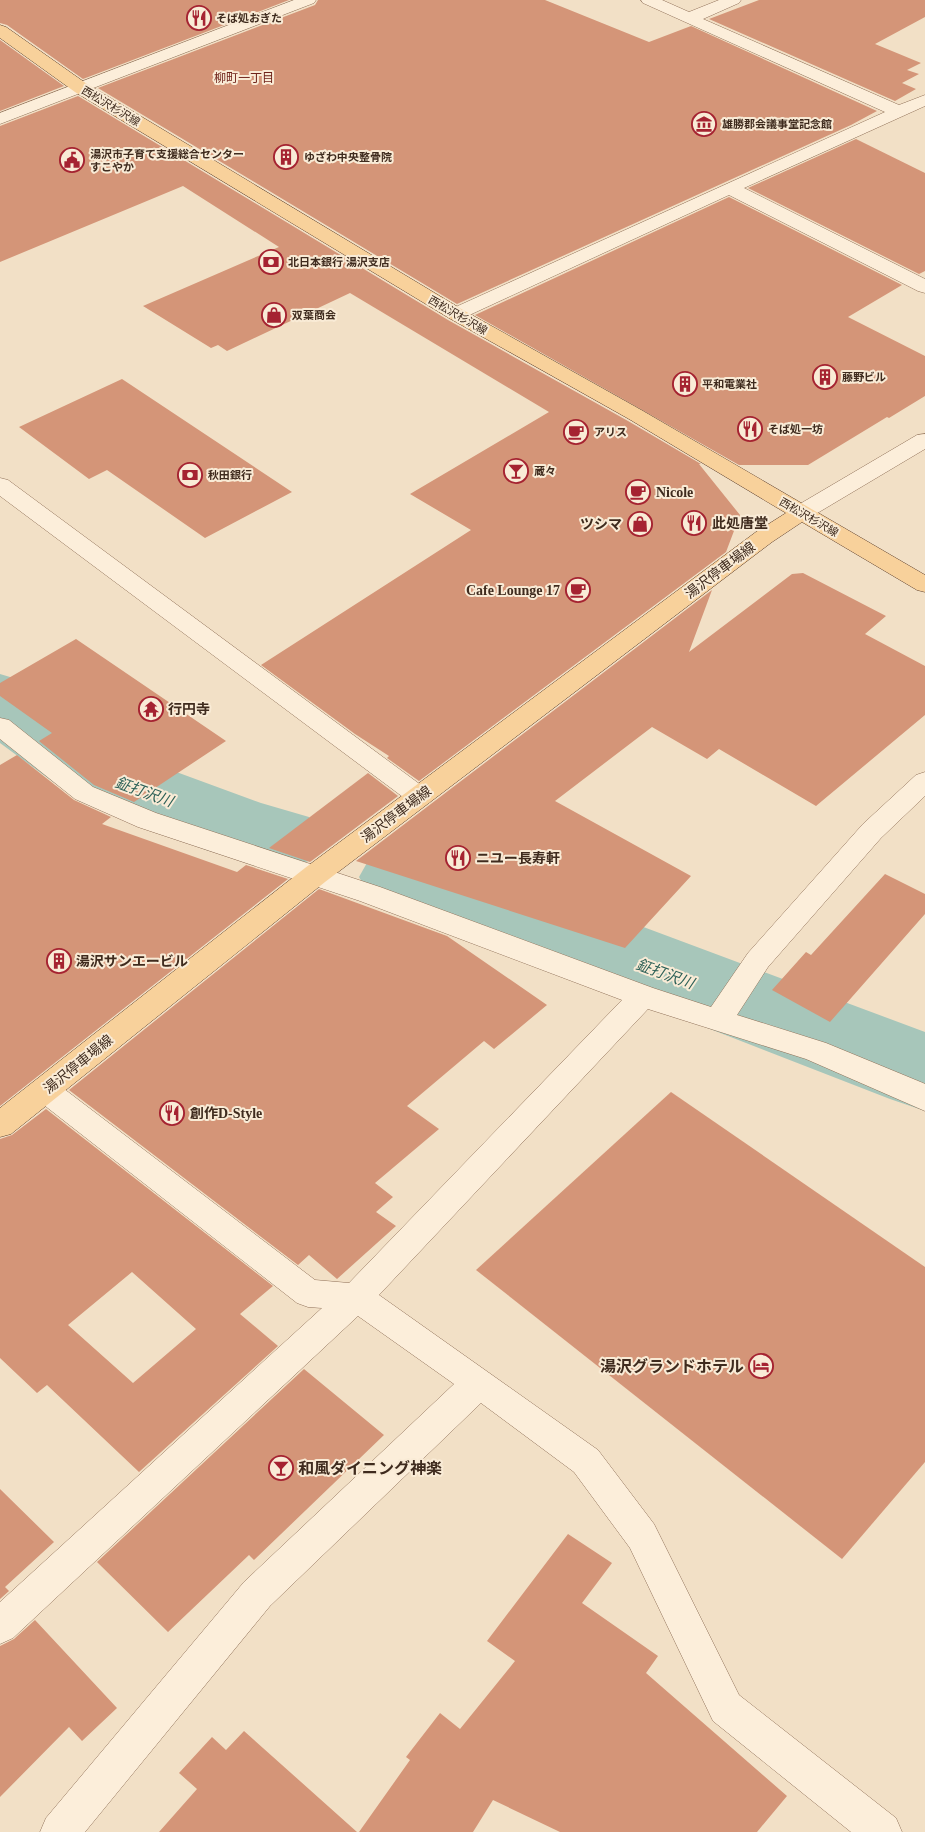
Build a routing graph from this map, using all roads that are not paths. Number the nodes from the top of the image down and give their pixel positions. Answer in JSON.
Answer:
{"nodes":[{"id":1,"x":308,"y":0,"type":"edge"},
{"id":2,"x":650,"y":0,"type":"edge"},
{"id":3,"x":733,"y":0,"type":"edge"},
{"id":4,"x":690,"y":18,"type":"junction"},
{"id":5,"x":0,"y":30,"type":"edge"},
{"id":6,"x":81,"y":88,"type":"junction"},
{"id":7,"x":925,"y":100,"type":"edge"},
{"id":8,"x":900,"y":112,"type":"junction"},
{"id":9,"x":0,"y":119,"type":"edge"},
{"id":10,"x":729,"y":188,"type":"junction"},
{"id":11,"x":920,"y":279,"type":"edge"},
{"id":12,"x":456,"y":314,"type":"junction"},
{"id":13,"x":925,"y":440,"type":"edge"},
{"id":14,"x":4,"y":493,"type":"edge"},
{"id":15,"x":801,"y":513,"type":"junction"},
{"id":16,"x":925,"y":585,"type":"edge"},
{"id":17,"x":0,"y":726,"type":"edge"},
{"id":18,"x":925,"y":781,"type":"edge"},
{"id":19,"x":420,"y":796,"type":"junction"},
{"id":20,"x":315,"y":874,"type":"junction"},
{"id":21,"x":643,"y":996,"type":"junction"},
{"id":22,"x":718,"y":1018,"type":"junction"},
{"id":23,"x":45,"y":1090,"type":"junction"},
{"id":24,"x":925,"y":1099,"type":"edge"},
{"id":25,"x":0,"y":1125,"type":"edge"},
{"id":26,"x":356,"y":1297,"type":"junction"},
{"id":27,"x":479,"y":1383,"type":"junction"},
{"id":28,"x":0,"y":1626,"type":"edge"},
{"id":29,"x":60,"y":1832,"type":"edge"},
{"id":30,"x":882,"y":1832,"type":"edge"}],
"edges":[{"from":1,"to":6,"type":"street"},
{"from":2,"to":4,"type":"street"},
{"from":3,"to":4,"type":"street"},
{"from":4,"to":8,"type":"street"},
{"from":5,"to":6,"type":"main road","name":"西松沢杉沢線"},
{"from":6,"to":9,"type":"street"},
{"from":6,"to":12,"type":"main road","name":"西松沢杉沢線"},
{"from":7,"to":8,"type":"street"},
{"from":8,"to":10,"type":"street"},
{"from":10,"to":11,"type":"street"},
{"from":10,"to":12,"type":"street"},
{"from":12,"to":15,"type":"main road","name":"西松沢杉沢線"},
{"from":13,"to":15,"type":"street"},
{"from":14,"to":19,"type":"street"},
{"from":15,"to":16,"type":"main road","name":"西松沢杉沢線"},
{"from":15,"to":19,"type":"main road","name":"湯沢停車場線"},
{"from":17,"to":20,"type":"street"},
{"from":18,"to":22,"type":"street"},
{"from":19,"to":20,"type":"main road","name":"湯沢停車場線"},
{"from":20,"to":21,"type":"street"},
{"from":20,"to":23,"type":"main road","name":"湯沢停車場線"},
{"from":21,"to":22,"type":"street"},
{"from":21,"to":26,"type":"street"},
{"from":22,"to":24,"type":"street"},
{"from":23,"to":25,"type":"main road","name":"湯沢停車場線"},
{"from":23,"to":26,"type":"street"},
{"from":26,"to":27,"type":"street"},
{"from":26,"to":28,"type":"street"},
{"from":27,"to":29,"type":"street"},
{"from":27,"to":30,"type":"street"}]}
